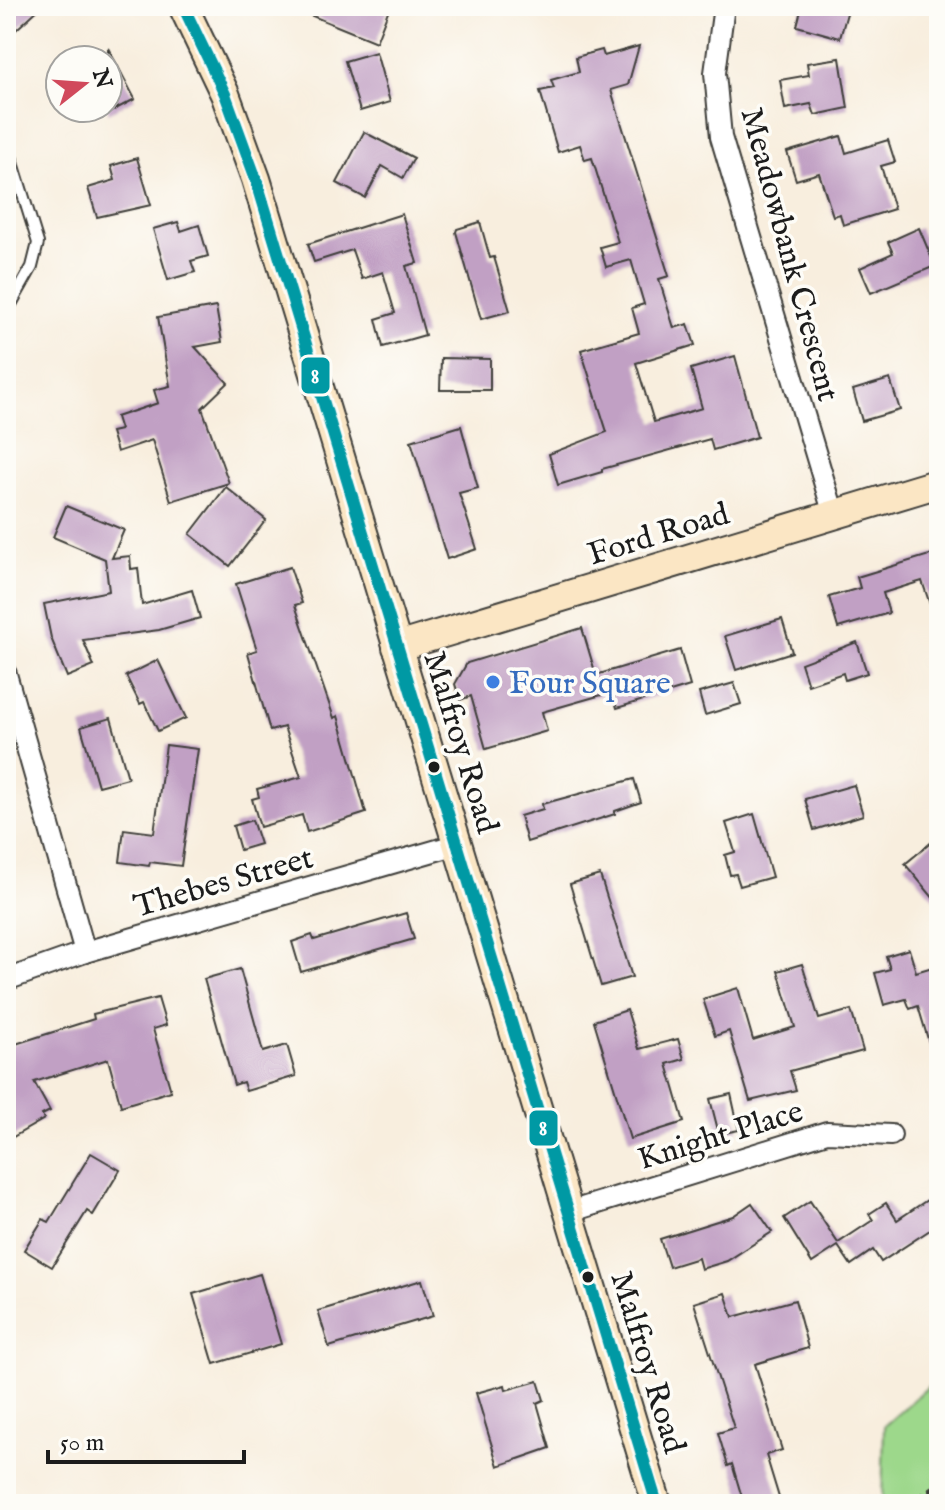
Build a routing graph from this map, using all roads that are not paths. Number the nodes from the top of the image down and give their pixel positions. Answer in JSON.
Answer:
{"nodes":[{"id":1,"x":183,"y":6,"type":"edge"},
{"id":2,"x":724,"y":6,"type":"edge"},
{"id":3,"x":6,"y":140,"type":"edge"},
{"id":4,"x":6,"y":313,"type":"edge"},
{"id":5,"x":939,"y":483,"type":"edge"},
{"id":6,"x":834,"y":515,"type":"junction"},
{"id":7,"x":397,"y":647,"type":"junction"},
{"id":8,"x":6,"y":674,"type":"edge"},
{"id":9,"x":458,"y":844,"type":"junction"},
{"id":10,"x":85,"y":952,"type":"junction"},
{"id":11,"x":6,"y":980,"type":"edge"},
{"id":12,"x":891,"y":1135,"type":"dead end"},
{"id":13,"x":569,"y":1212,"type":"junction"},
{"id":14,"x":657,"y":1504,"type":"edge"}],
"edges":[{"from":1,"to":7,"type":"main road","name":"Malfroy Road"},
{"from":2,"to":6,"type":"street","name":"Meadowbank Crescent"},
{"from":3,"to":4,"type":"lane"},
{"from":5,"to":6,"type":"main road","name":"Ford Road"},
{"from":6,"to":7,"type":"main road","name":"Ford Road"},
{"from":7,"to":9,"type":"main road","name":"Malfroy Road"},
{"from":8,"to":10,"type":"street"},
{"from":9,"to":10,"type":"street","name":"Thebes Street"},
{"from":9,"to":13,"type":"main road","name":"Malfroy Road"},
{"from":10,"to":11,"type":"street","name":"Thebes Street"},
{"from":12,"to":13,"type":"street","name":"Knight Place"},
{"from":13,"to":14,"type":"main road","name":"Malfroy Road"}]}
